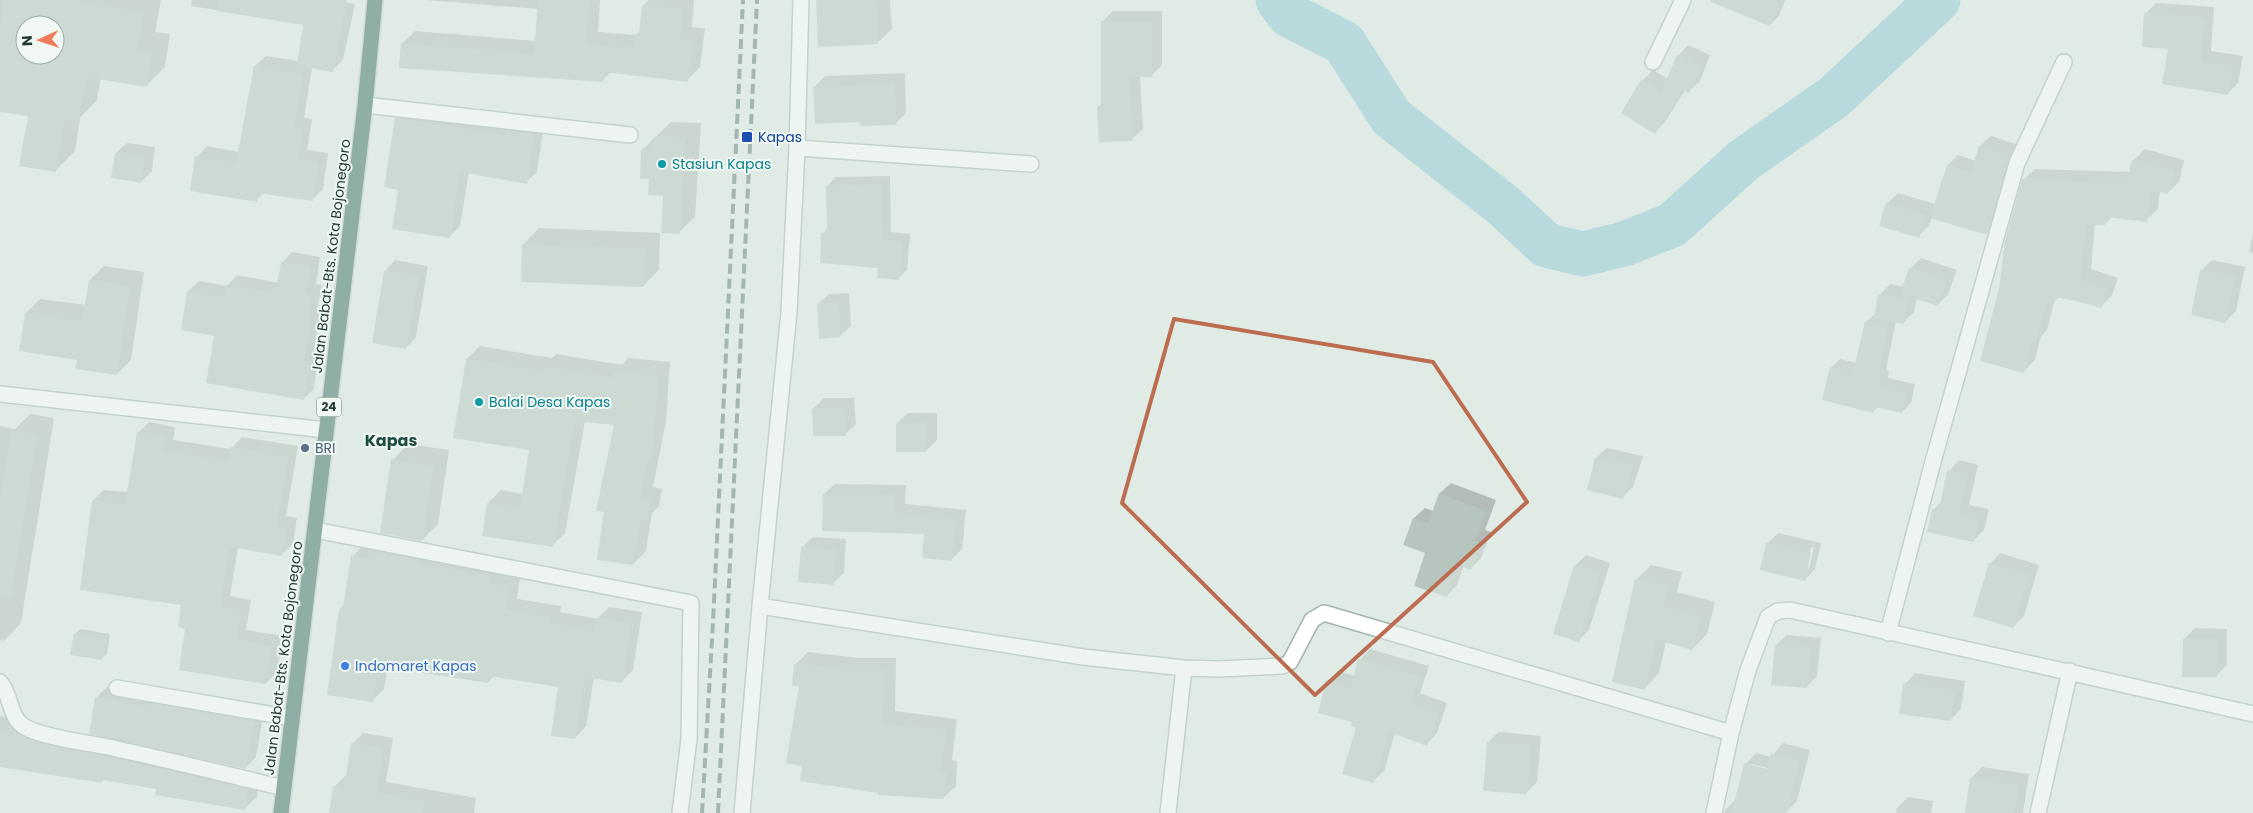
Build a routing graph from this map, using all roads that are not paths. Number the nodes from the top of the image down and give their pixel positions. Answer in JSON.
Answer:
{"nodes":[{"id":1,"x":374,"y":0,"type":"edge"},
{"id":2,"x":801,"y":0,"type":"edge"},
{"id":3,"x":1683,"y":0,"type":"edge"},
{"id":4,"x":1652,"y":62,"type":"dead end"},
{"id":5,"x":2064,"y":62,"type":"dead end"},
{"id":6,"x":365,"y":105,"type":"junction"},
{"id":7,"x":630,"y":135,"type":"dead end"},
{"id":8,"x":797,"y":148,"type":"junction"},
{"id":9,"x":1031,"y":164,"type":"dead end"},
{"id":10,"x":0,"y":394,"type":"edge"},
{"id":11,"x":326,"y":430,"type":"junction"},
{"id":12,"x":315,"y":530,"type":"junction"},
{"id":13,"x":760,"y":606,"type":"junction"},
{"id":14,"x":1888,"y":634,"type":"junction"},
{"id":15,"x":1184,"y":668,"type":"junction"},
{"id":16,"x":2070,"y":671,"type":"junction"},
{"id":17,"x":0,"y":682,"type":"edge"},
{"id":18,"x":117,"y":688,"type":"dead end"},
{"id":19,"x":2253,"y":714,"type":"edge"},
{"id":20,"x":292,"y":718,"type":"junction"},
{"id":21,"x":1731,"y":733,"type":"junction"},
{"id":22,"x":284,"y":788,"type":"junction"},
{"id":23,"x":281,"y":813,"type":"edge"},
{"id":24,"x":680,"y":813,"type":"edge"},
{"id":25,"x":742,"y":813,"type":"edge"},
{"id":26,"x":1168,"y":813,"type":"edge"},
{"id":27,"x":1714,"y":813,"type":"edge"},
{"id":28,"x":2038,"y":813,"type":"edge"}],
"edges":[{"from":1,"to":6,"type":"highway","name":"Jalan Babat-Bts. Kota Bojonegoro","number":"24"},
{"from":2,"to":8,"type":"street"},
{"from":3,"to":4,"type":"street"},
{"from":5,"to":14,"type":"street"},
{"from":6,"to":7,"type":"street"},
{"from":6,"to":11,"type":"highway","name":"Jalan Babat-Bts. Kota Bojonegoro","number":"24"},
{"from":8,"to":9,"type":"street"},
{"from":8,"to":13,"type":"street"},
{"from":10,"to":11,"type":"street"},
{"from":11,"to":12,"type":"highway","name":"Jalan Babat-Bts. Kota Bojonegoro","number":"24"},
{"from":12,"to":20,"type":"highway","name":"Jalan Babat-Bts. Kota Bojonegoro","number":"24"},
{"from":12,"to":24,"type":"street"},
{"from":13,"to":15,"type":"street"},
{"from":13,"to":25,"type":"street"},
{"from":14,"to":16,"type":"street"},
{"from":14,"to":21,"type":"street"},
{"from":15,"to":21,"type":"street"},
{"from":15,"to":26,"type":"street"},
{"from":16,"to":19,"type":"street"},
{"from":16,"to":28,"type":"street"},
{"from":17,"to":22,"type":"street"},
{"from":18,"to":20,"type":"street"},
{"from":20,"to":22,"type":"highway","name":"Jalan Babat-Bts. Kota Bojonegoro","number":"24"},
{"from":21,"to":27,"type":"street"},
{"from":22,"to":23,"type":"highway","name":"Jalan Babat-Bts. Kota Bojonegoro","number":"24"}]}
